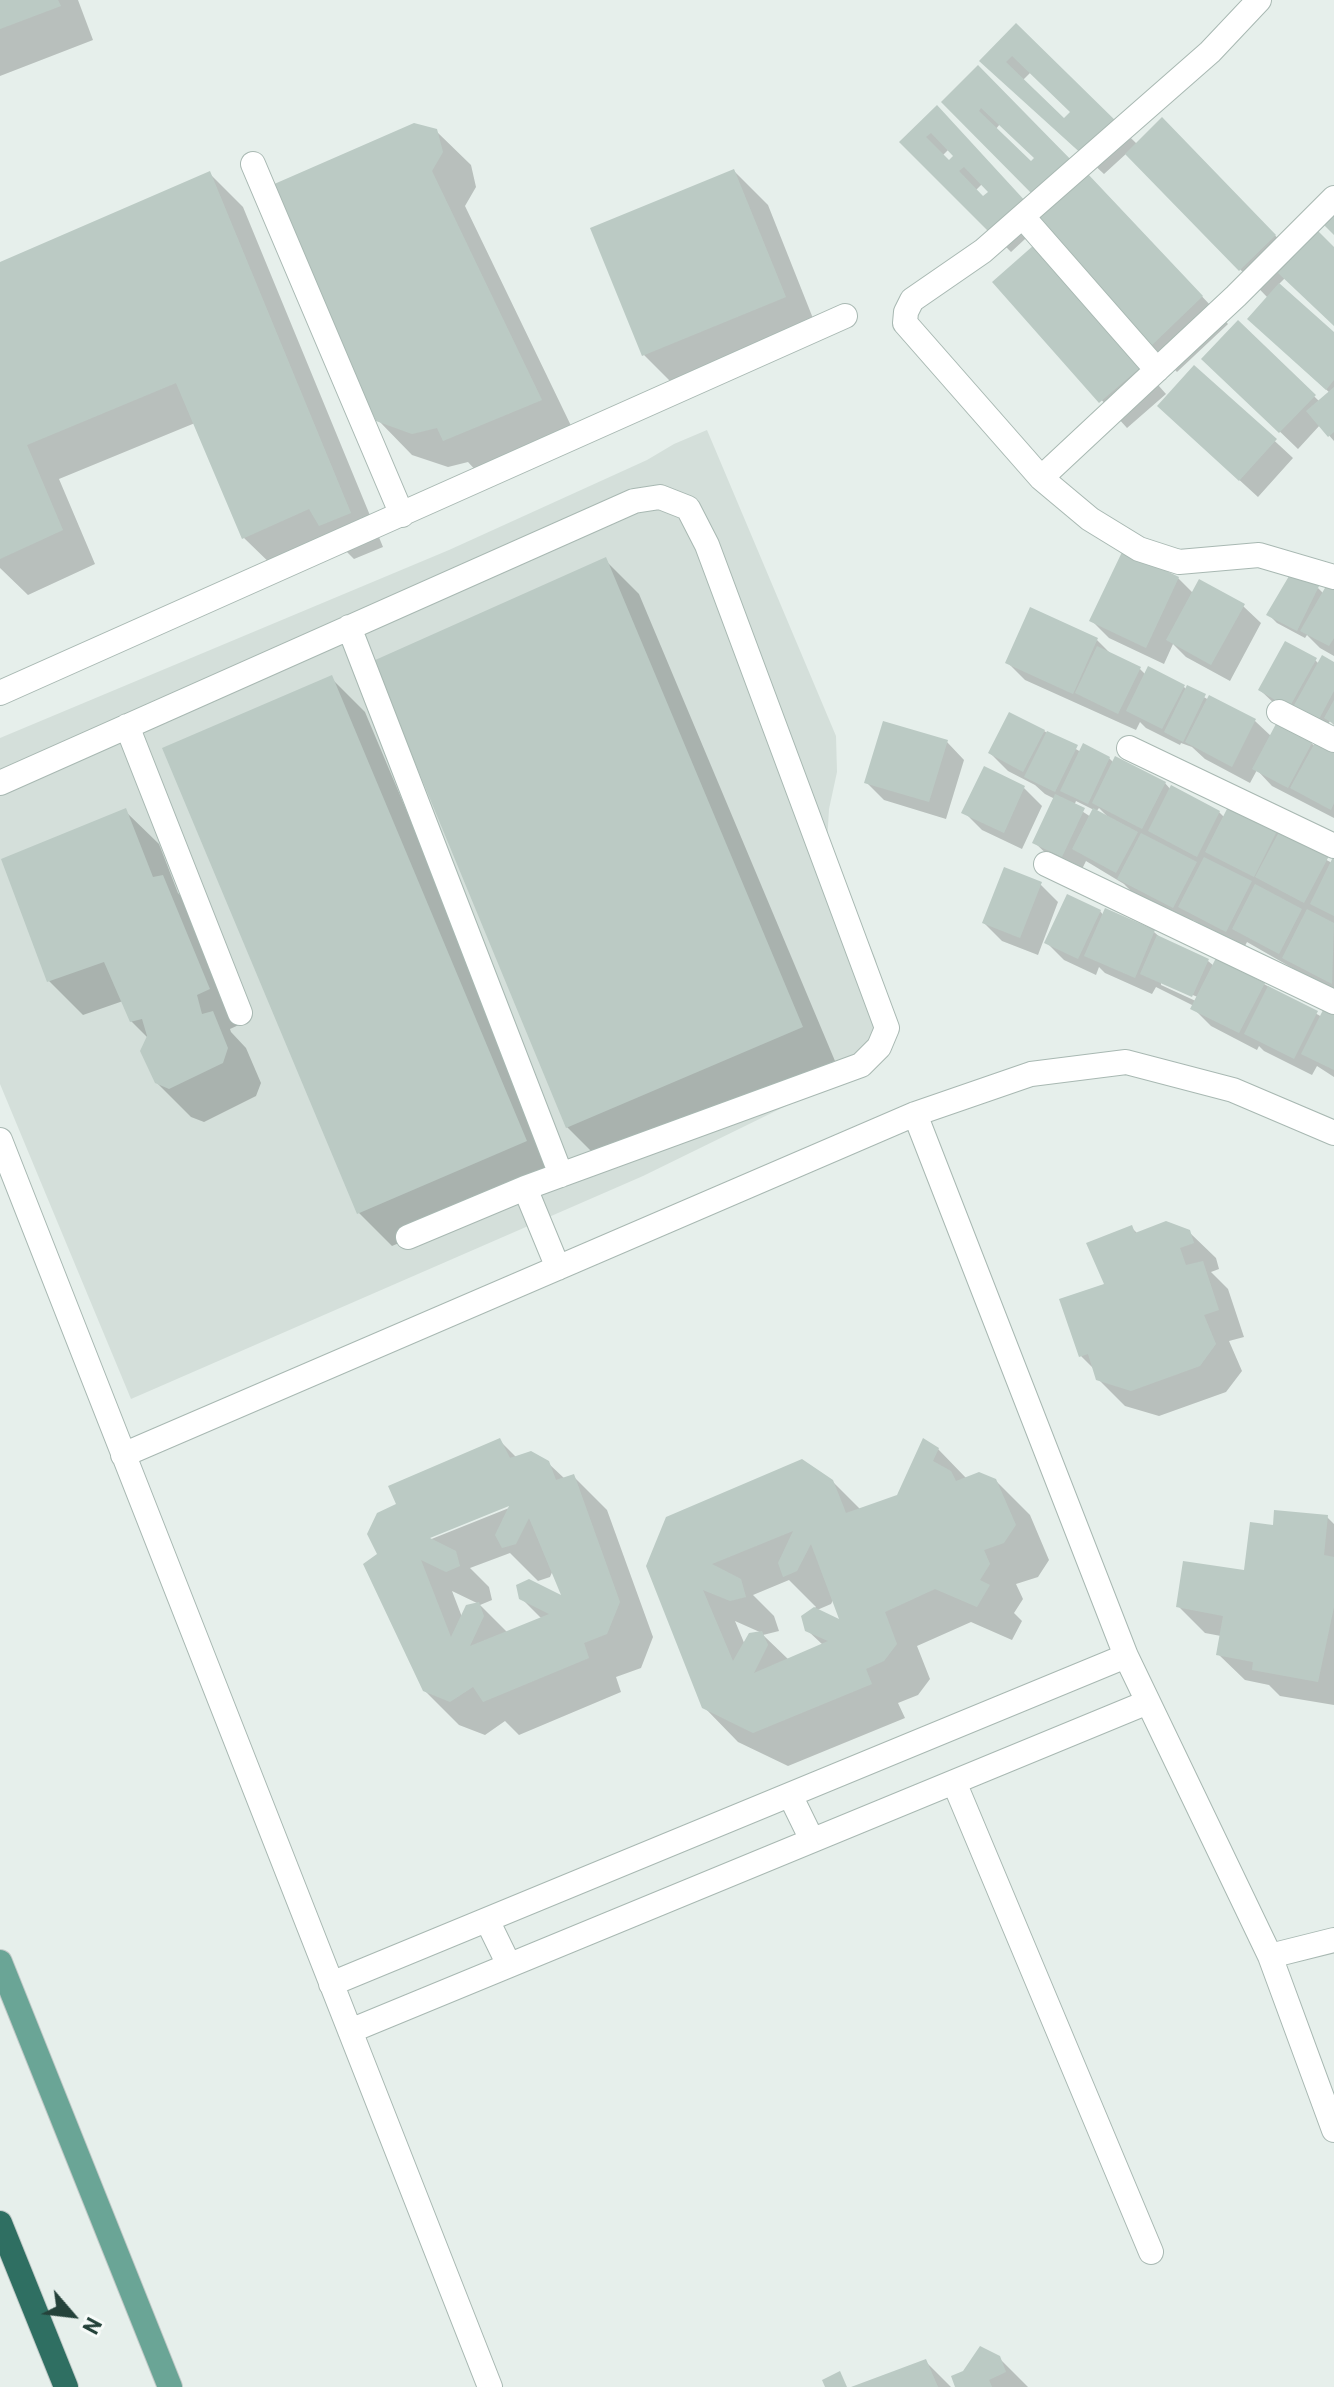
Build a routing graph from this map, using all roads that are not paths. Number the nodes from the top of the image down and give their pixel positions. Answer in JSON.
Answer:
{"nodes":[{"id":1,"x":1259,"y":0,"type":"edge"},
{"id":2,"x":253,"y":164,"type":"dead end"},
{"id":3,"x":1334,"y":198,"type":"edge"},
{"id":4,"x":1023,"y":217,"type":"junction"},
{"id":5,"x":845,"y":316,"type":"dead end"},
{"id":6,"x":1157,"y":370,"type":"junction"},
{"id":7,"x":1041,"y":478,"type":"junction"},
{"id":8,"x":402,"y":515,"type":"junction"},
{"id":9,"x":1334,"y":577,"type":"edge"},
{"id":10,"x":349,"y":627,"type":"junction"},
{"id":11,"x":0,"y":693,"type":"edge"},
{"id":12,"x":1279,"y":712,"type":"dead end"},
{"id":13,"x":127,"y":726,"type":"junction"},
{"id":14,"x":1334,"y":740,"type":"edge"},
{"id":15,"x":1129,"y":748,"type":"dead end"},
{"id":16,"x":0,"y":783,"type":"edge"},
{"id":17,"x":1334,"y":846,"type":"edge"},
{"id":18,"x":1046,"y":864,"type":"dead end"},
{"id":19,"x":1334,"y":1002,"type":"edge"},
{"id":20,"x":240,"y":1013,"type":"dead end"},
{"id":21,"x":915,"y":1114,"type":"junction"},
{"id":22,"x":1334,"y":1133,"type":"edge"},
{"id":23,"x":0,"y":1140,"type":"edge"},
{"id":24,"x":561,"y":1175,"type":"junction"},
{"id":25,"x":525,"y":1188,"type":"junction"},
{"id":26,"x":408,"y":1237,"type":"dead end"},
{"id":27,"x":558,"y":1268,"type":"junction"},
{"id":28,"x":123,"y":1455,"type":"junction"},
{"id":29,"x":1126,"y":1656,"type":"junction"},
{"id":30,"x":1148,"y":1702,"type":"junction"},
{"id":31,"x":954,"y":1782,"type":"junction"},
{"id":32,"x":790,"y":1795,"type":"junction"},
{"id":33,"x":812,"y":1840,"type":"junction"},
{"id":34,"x":487,"y":1920,"type":"junction"},
{"id":35,"x":1334,"y":1940,"type":"edge"},
{"id":36,"x":1270,"y":1956,"type":"junction"},
{"id":37,"x":0,"y":1962,"type":"edge"},
{"id":38,"x":509,"y":1965,"type":"junction"},
{"id":39,"x":331,"y":1984,"type":"junction"},
{"id":40,"x":350,"y":2031,"type":"junction"},
{"id":41,"x":1334,"y":2130,"type":"edge"},
{"id":42,"x":0,"y":2223,"type":"edge"},
{"id":43,"x":1151,"y":2252,"type":"dead end"},
{"id":44,"x":66,"y":2387,"type":"edge"},
{"id":45,"x":170,"y":2387,"type":"edge"},
{"id":46,"x":490,"y":2387,"type":"edge"}],
"edges":[{"from":1,"to":4,"type":"street"},
{"from":2,"to":8,"type":"street"},
{"from":3,"to":6,"type":"street"},
{"from":4,"to":6,"type":"street"},
{"from":4,"to":7,"type":"street"},
{"from":5,"to":8,"type":"street"},
{"from":6,"to":7,"type":"street"},
{"from":7,"to":9,"type":"street"},
{"from":8,"to":11,"type":"street"},
{"from":10,"to":13,"type":"street"},
{"from":10,"to":24,"type":"street"},
{"from":10,"to":24,"type":"street"},
{"from":12,"to":14,"type":"street"},
{"from":13,"to":16,"type":"street"},
{"from":13,"to":20,"type":"street"},
{"from":15,"to":17,"type":"street"},
{"from":18,"to":19,"type":"street"},
{"from":21,"to":22,"type":"street"},
{"from":21,"to":27,"type":"street"},
{"from":21,"to":29,"type":"street"},
{"from":23,"to":28,"type":"street"},
{"from":24,"to":25,"type":"street"},
{"from":25,"to":26,"type":"street"},
{"from":25,"to":27,"type":"street"},
{"from":27,"to":28,"type":"street"},
{"from":28,"to":39,"type":"street"},
{"from":29,"to":30,"type":"street"},
{"from":29,"to":32,"type":"street"},
{"from":30,"to":31,"type":"street"},
{"from":30,"to":36,"type":"street"},
{"from":31,"to":33,"type":"street"},
{"from":31,"to":43,"type":"street"},
{"from":32,"to":33,"type":"street"},
{"from":32,"to":34,"type":"street"},
{"from":33,"to":38,"type":"street"},
{"from":34,"to":38,"type":"street"},
{"from":34,"to":39,"type":"street"},
{"from":35,"to":36,"type":"street"},
{"from":36,"to":41,"type":"street"},
{"from":37,"to":45,"type":"main road"},
{"from":38,"to":40,"type":"street"},
{"from":39,"to":40,"type":"street"},
{"from":40,"to":46,"type":"street"},
{"from":42,"to":44,"type":"highway"}]}
